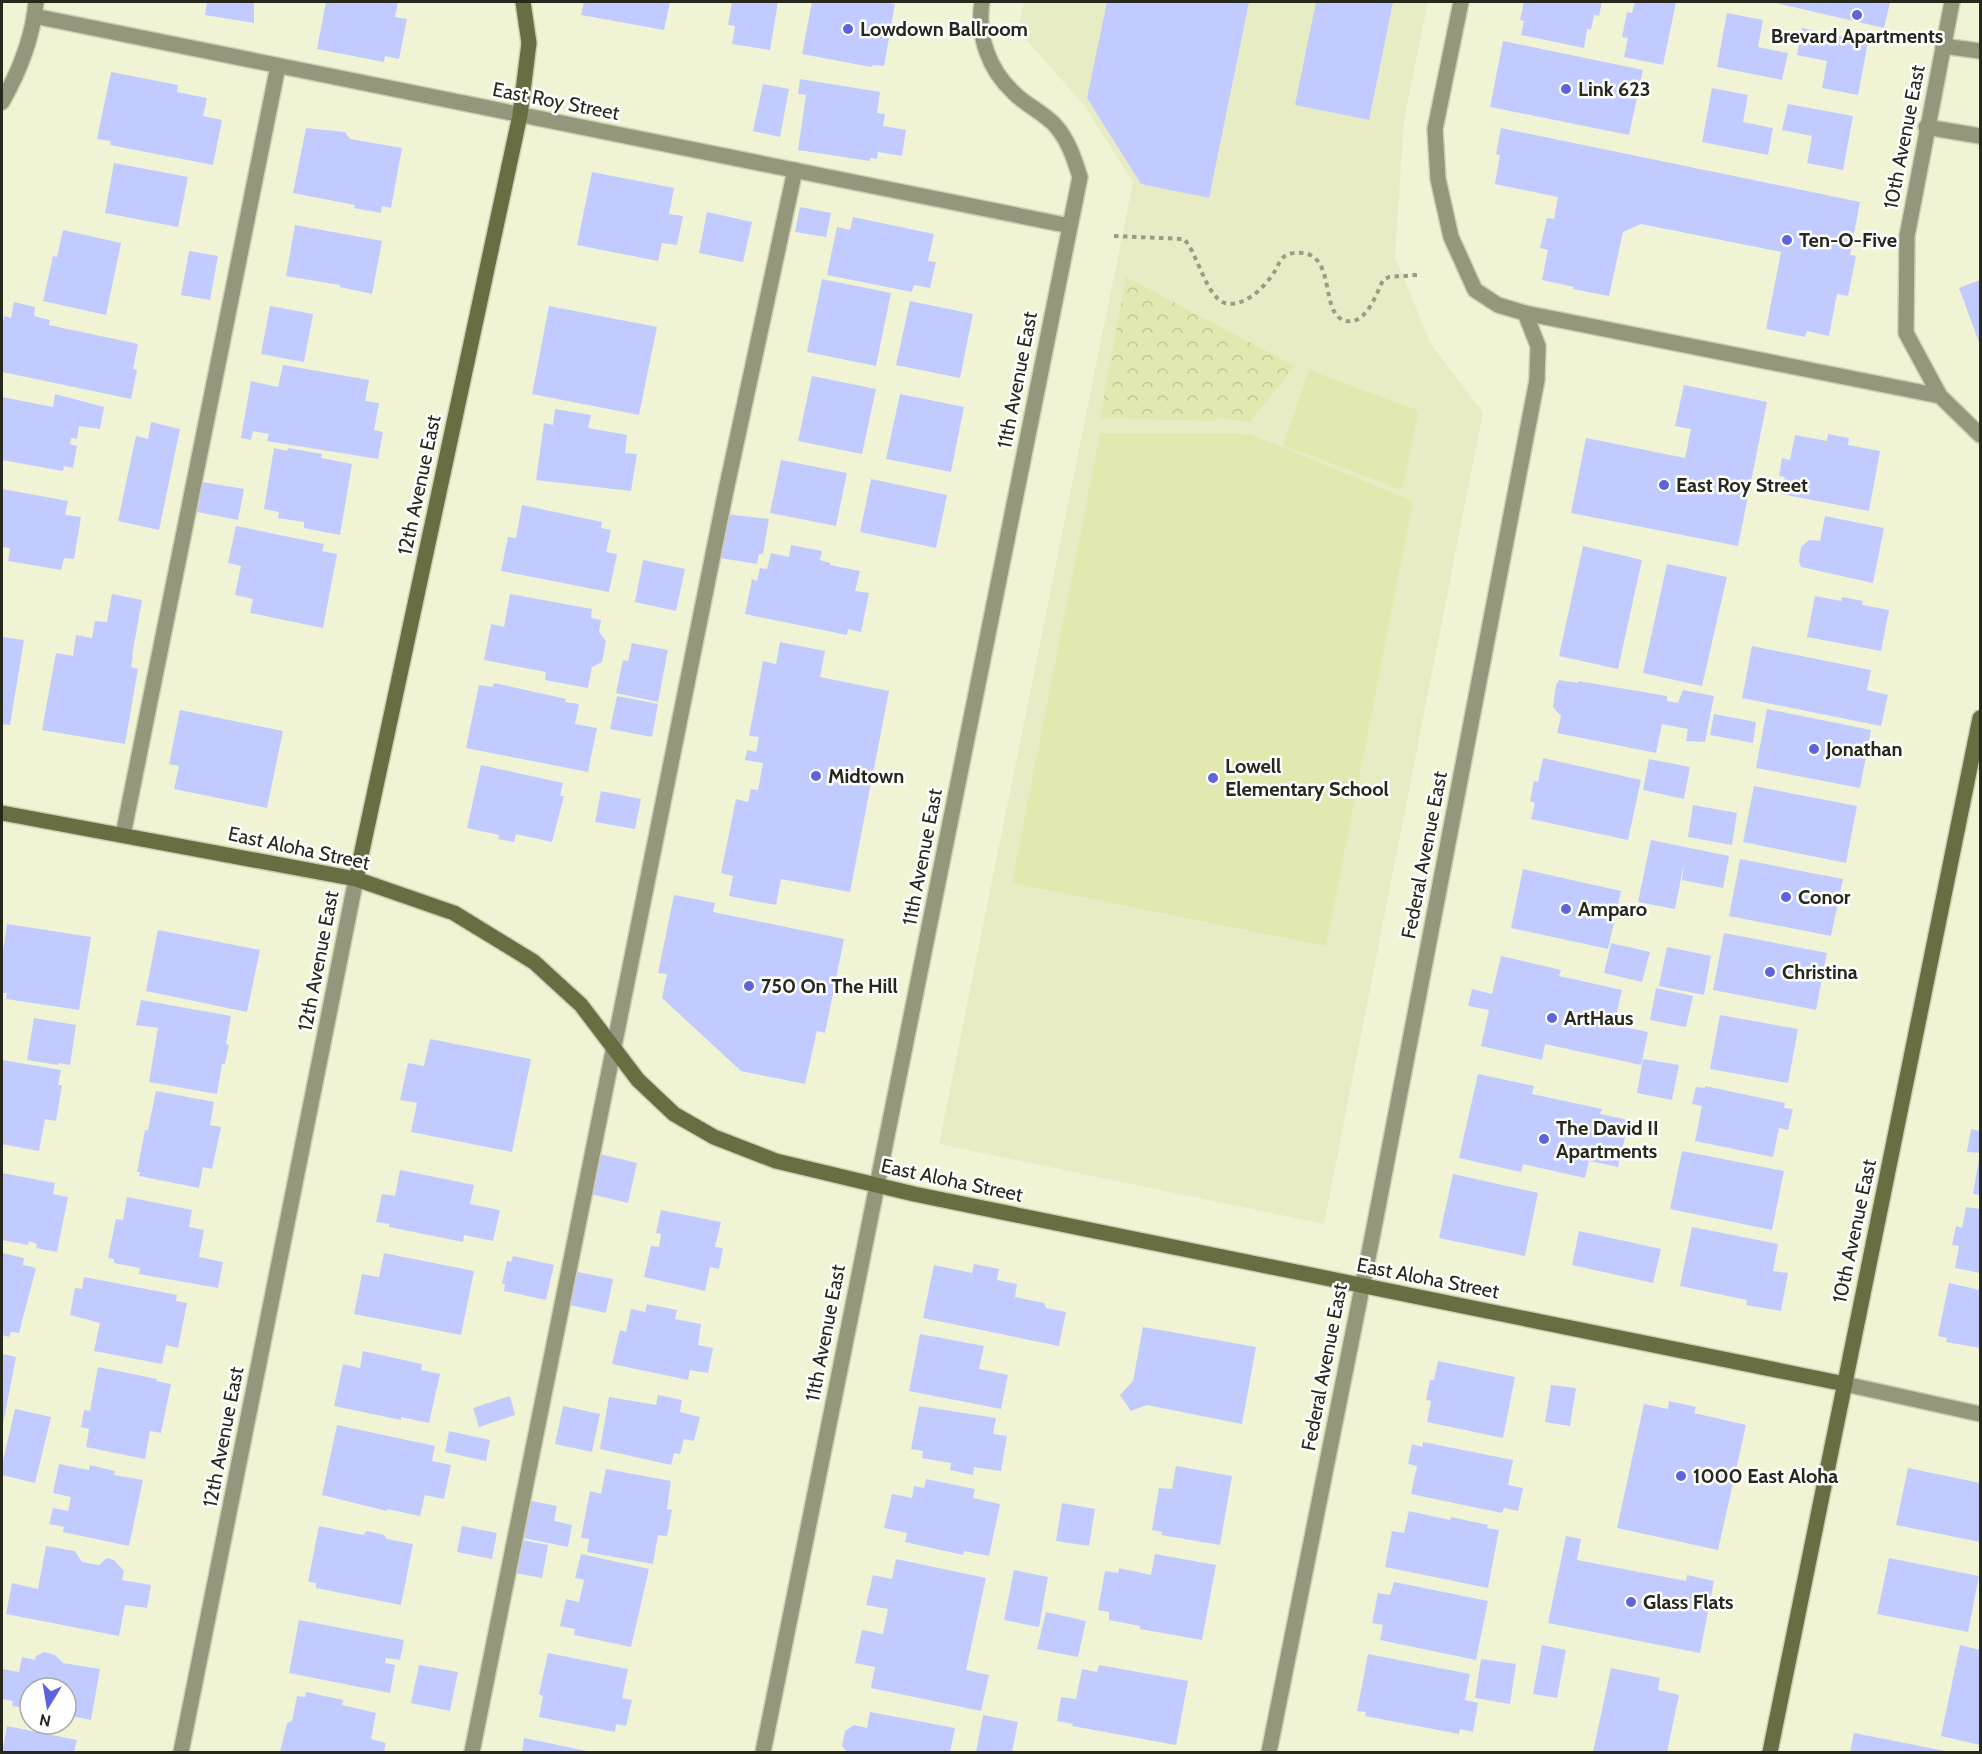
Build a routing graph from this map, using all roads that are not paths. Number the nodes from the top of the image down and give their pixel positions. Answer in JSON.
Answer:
{"nodes":[{"id":1,"x":523,"y":2,"type":"edge"},
{"id":2,"x":982,"y":2,"type":"edge"},
{"id":3,"x":1461,"y":2,"type":"edge"},
{"id":4,"x":1952,"y":2,"type":"edge"},
{"id":5,"x":35,"y":9,"type":"edge"},
{"id":6,"x":1943,"y":46,"type":"junction"},
{"id":7,"x":1980,"y":51,"type":"edge"},
{"id":8,"x":278,"y":66,"type":"junction"},
{"id":9,"x":2,"y":102,"type":"edge"},
{"id":10,"x":520,"y":115,"type":"junction"},
{"id":11,"x":1926,"y":127,"type":"junction"},
{"id":12,"x":1980,"y":136,"type":"edge"},
{"id":13,"x":795,"y":170,"type":"junction"},
{"id":14,"x":1070,"y":226,"type":"junction"},
{"id":15,"x":1525,"y":314,"type":"junction"},
{"id":16,"x":1940,"y":396,"type":"junction"},
{"id":17,"x":1980,"y":435,"type":"edge"},
{"id":18,"x":1980,"y":718,"type":"edge"},
{"id":19,"x":2,"y":813,"type":"edge"},
{"id":20,"x":123,"y":835,"type":"junction"},
{"id":21,"x":356,"y":879,"type":"junction"},
{"id":22,"x":615,"y":1050,"type":"junction"},
{"id":23,"x":876,"y":1186,"type":"junction"},
{"id":24,"x":1362,"y":1286,"type":"junction"},
{"id":25,"x":1845,"y":1384,"type":"junction"},
{"id":26,"x":1980,"y":1414,"type":"edge"},
{"id":27,"x":181,"y":1752,"type":"edge"},
{"id":28,"x":472,"y":1752,"type":"edge"},
{"id":29,"x":763,"y":1752,"type":"edge"},
{"id":30,"x":1269,"y":1752,"type":"edge"},
{"id":31,"x":1770,"y":1752,"type":"edge"}],
"edges":[{"from":1,"to":10,"type":"street","name":"12th Avenue East"},
{"from":2,"to":14,"type":"street","name":"11th Avenue East"},
{"from":3,"to":15,"type":"street"},
{"from":4,"to":6,"type":"street","name":"10th Avenue East"},
{"from":5,"to":8,"type":"street","name":"East Roy Street"},
{"from":5,"to":9,"type":"street"},
{"from":6,"to":7,"type":"street"},
{"from":6,"to":11,"type":"street","name":"10th Avenue East"},
{"from":8,"to":10,"type":"street","name":"East Roy Street"},
{"from":8,"to":20,"type":"street"},
{"from":10,"to":13,"type":"street","name":"East Roy Street"},
{"from":10,"to":21,"type":"street","name":"12th Avenue East"},
{"from":11,"to":12,"type":"street"},
{"from":11,"to":16,"type":"street","name":"10th Avenue East"},
{"from":13,"to":14,"type":"street","name":"East Roy Street"},
{"from":13,"to":22,"type":"street"},
{"from":14,"to":23,"type":"street","name":"11th Avenue East"},
{"from":15,"to":16,"type":"street"},
{"from":15,"to":24,"type":"street","name":"Federal Avenue East"},
{"from":16,"to":17,"type":"street","name":"10th Avenue East"},
{"from":18,"to":25,"type":"street","name":"10th Avenue East"},
{"from":19,"to":20,"type":"street","name":"East Aloha Street"},
{"from":20,"to":21,"type":"street","name":"East Aloha Street"},
{"from":21,"to":22,"type":"street","name":"East Aloha Street"},
{"from":21,"to":27,"type":"street","name":"12th Avenue East"},
{"from":22,"to":23,"type":"street","name":"East Aloha Street"},
{"from":22,"to":28,"type":"street"},
{"from":23,"to":24,"type":"street","name":"East Aloha Street"},
{"from":23,"to":29,"type":"street","name":"11th Avenue East"},
{"from":24,"to":25,"type":"street","name":"East Aloha Street"},
{"from":24,"to":30,"type":"street","name":"Federal Avenue East"},
{"from":25,"to":26,"type":"street","name":"East Aloha Street"},
{"from":25,"to":31,"type":"street","name":"10th Avenue East"}]}
